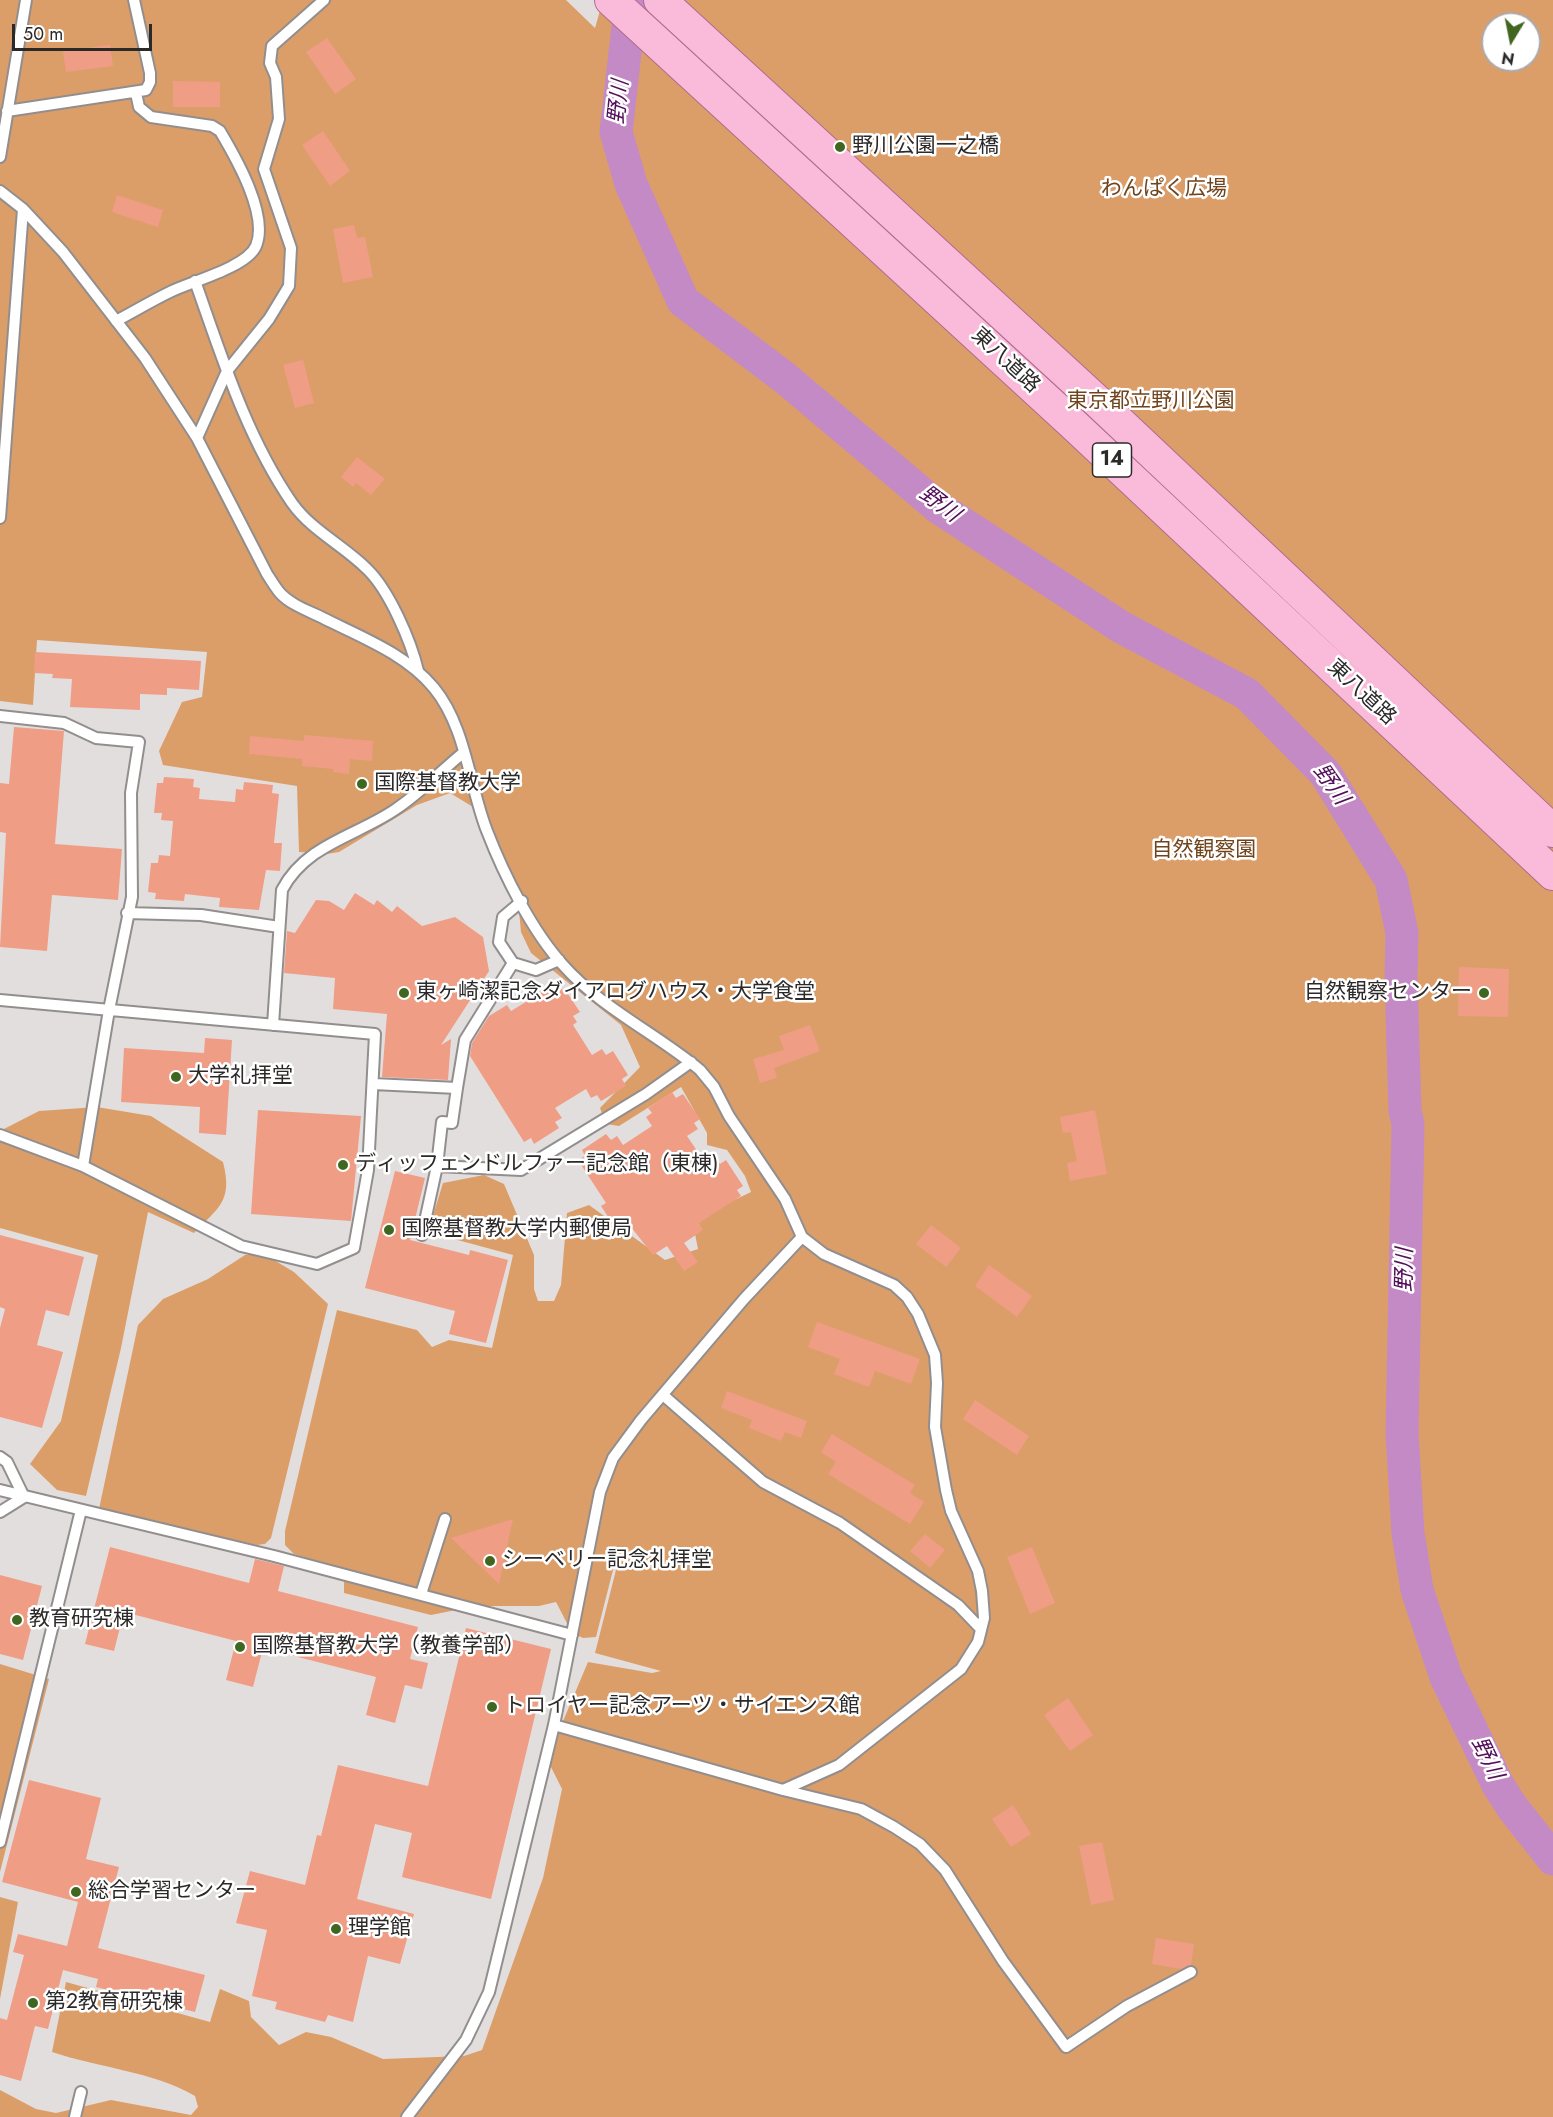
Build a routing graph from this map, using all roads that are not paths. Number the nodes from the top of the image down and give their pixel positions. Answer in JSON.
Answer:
{"nodes":[{"id":1,"x":26,"y":0,"type":"edge"},
{"id":2,"x":134,"y":0,"type":"edge"},
{"id":3,"x":324,"y":0,"type":"edge"},
{"id":4,"x":611,"y":0,"type":"edge"},
{"id":5,"x":664,"y":4,"type":"edge"},
{"id":6,"x":136,"y":93,"type":"junction"},
{"id":7,"x":7,"y":111,"type":"junction"},
{"id":8,"x":0,"y":157,"type":"edge"},
{"id":9,"x":0,"y":191,"type":"edge"},
{"id":10,"x":23,"y":209,"type":"junction"},
{"id":11,"x":195,"y":281,"type":"junction"},
{"id":12,"x":116,"y":321,"type":"junction"},
{"id":13,"x":227,"y":371,"type":"junction"},
{"id":14,"x":197,"y":438,"type":"junction"},
{"id":15,"x":0,"y":518,"type":"edge"},
{"id":16,"x":418,"y":670,"type":"junction"},
{"id":17,"x":0,"y":716,"type":"edge"},
{"id":18,"x":463,"y":753,"type":"junction"},
{"id":19,"x":1553,"y":831,"type":"edge"},
{"id":20,"x":1553,"y":874,"type":"edge"},
{"id":21,"x":522,"y":901,"type":"junction"},
{"id":22,"x":127,"y":913,"type":"junction"},
{"id":23,"x":279,"y":927,"type":"junction"},
{"id":24,"x":559,"y":960,"type":"junction"},
{"id":25,"x":513,"y":963,"type":"junction"},
{"id":26,"x":0,"y":1000,"type":"edge"},
{"id":27,"x":109,"y":1010,"type":"junction"},
{"id":28,"x":273,"y":1025,"type":"junction"},
{"id":29,"x":692,"y":1062,"type":"junction"},
{"id":30,"x":373,"y":1084,"type":"junction"},
{"id":31,"x":457,"y":1088,"type":"junction"},
{"id":32,"x":0,"y":1135,"type":"edge"},
{"id":33,"x":83,"y":1166,"type":"junction"},
{"id":34,"x":437,"y":1166,"type":"junction"},
{"id":35,"x":422,"y":1235,"type":"dead end"},
{"id":36,"x":802,"y":1237,"type":"junction"},
{"id":37,"x":663,"y":1395,"type":"junction"},
{"id":38,"x":0,"y":1457,"type":"edge"},
{"id":39,"x":0,"y":1490,"type":"edge"},
{"id":40,"x":24,"y":1497,"type":"junction"},
{"id":41,"x":81,"y":1510,"type":"junction"},
{"id":42,"x":0,"y":1512,"type":"edge"},
{"id":43,"x":445,"y":1519,"type":"dead end"},
{"id":44,"x":421,"y":1594,"type":"junction"},
{"id":45,"x":981,"y":1629,"type":"junction"},
{"id":46,"x":572,"y":1635,"type":"junction"},
{"id":47,"x":554,"y":1725,"type":"junction"},
{"id":48,"x":783,"y":1790,"type":"junction"},
{"id":49,"x":3,"y":1816,"type":"edge"},
{"id":50,"x":0,"y":1842,"type":"edge"},
{"id":51,"x":1191,"y":1972,"type":"dead end"},
{"id":52,"x":81,"y":2092,"type":"dead end"},
{"id":53,"x":75,"y":2117,"type":"edge"},
{"id":54,"x":407,"y":2117,"type":"edge"}],
"edges":[{"from":1,"to":7,"type":"lane"},
{"from":2,"to":6,"type":"lane"},
{"from":3,"to":13,"type":"lane"},
{"from":4,"to":20,"type":"main road","name":"東八道路","number":"14"},
{"from":5,"to":19,"type":"main road","name":"東八道路","number":"14"},
{"from":6,"to":7,"type":"lane"},
{"from":6,"to":11,"type":"lane"},
{"from":7,"to":8,"type":"lane"},
{"from":9,"to":10,"type":"lane"},
{"from":10,"to":12,"type":"lane"},
{"from":10,"to":15,"type":"lane"},
{"from":11,"to":12,"type":"lane"},
{"from":11,"to":13,"type":"lane"},
{"from":12,"to":14,"type":"lane"},
{"from":13,"to":14,"type":"lane"},
{"from":13,"to":16,"type":"lane"},
{"from":14,"to":16,"type":"lane"},
{"from":16,"to":18,"type":"lane"},
{"from":17,"to":22,"type":"lane"},
{"from":18,"to":21,"type":"lane"},
{"from":18,"to":23,"type":"lane"},
{"from":21,"to":24,"type":"lane"},
{"from":21,"to":25,"type":"lane"},
{"from":22,"to":23,"type":"lane"},
{"from":22,"to":27,"type":"lane"},
{"from":23,"to":28,"type":"lane"},
{"from":24,"to":25,"type":"lane"},
{"from":24,"to":29,"type":"lane"},
{"from":25,"to":31,"type":"lane"},
{"from":26,"to":27,"type":"lane"},
{"from":27,"to":28,"type":"lane"},
{"from":27,"to":33,"type":"lane"},
{"from":28,"to":30,"type":"lane"},
{"from":29,"to":34,"type":"lane"},
{"from":29,"to":36,"type":"lane"},
{"from":30,"to":31,"type":"lane"},
{"from":30,"to":33,"type":"lane"},
{"from":31,"to":34,"type":"lane"},
{"from":32,"to":33,"type":"lane"},
{"from":34,"to":35,"type":"lane"},
{"from":36,"to":37,"type":"lane"},
{"from":36,"to":45,"type":"lane"},
{"from":37,"to":45,"type":"lane"},
{"from":37,"to":46,"type":"lane"},
{"from":38,"to":40,"type":"lane"},
{"from":39,"to":40,"type":"lane"},
{"from":40,"to":41,"type":"lane"},
{"from":40,"to":42,"type":"lane"},
{"from":41,"to":44,"type":"lane"},
{"from":41,"to":49,"type":"lane"},
{"from":43,"to":44,"type":"lane"},
{"from":44,"to":46,"type":"lane"},
{"from":45,"to":48,"type":"lane"},
{"from":46,"to":47,"type":"lane"},
{"from":47,"to":48,"type":"lane"},
{"from":47,"to":54,"type":"lane"},
{"from":48,"to":51,"type":"lane"},
{"from":49,"to":50,"type":"lane"},
{"from":52,"to":53,"type":"lane"}]}
